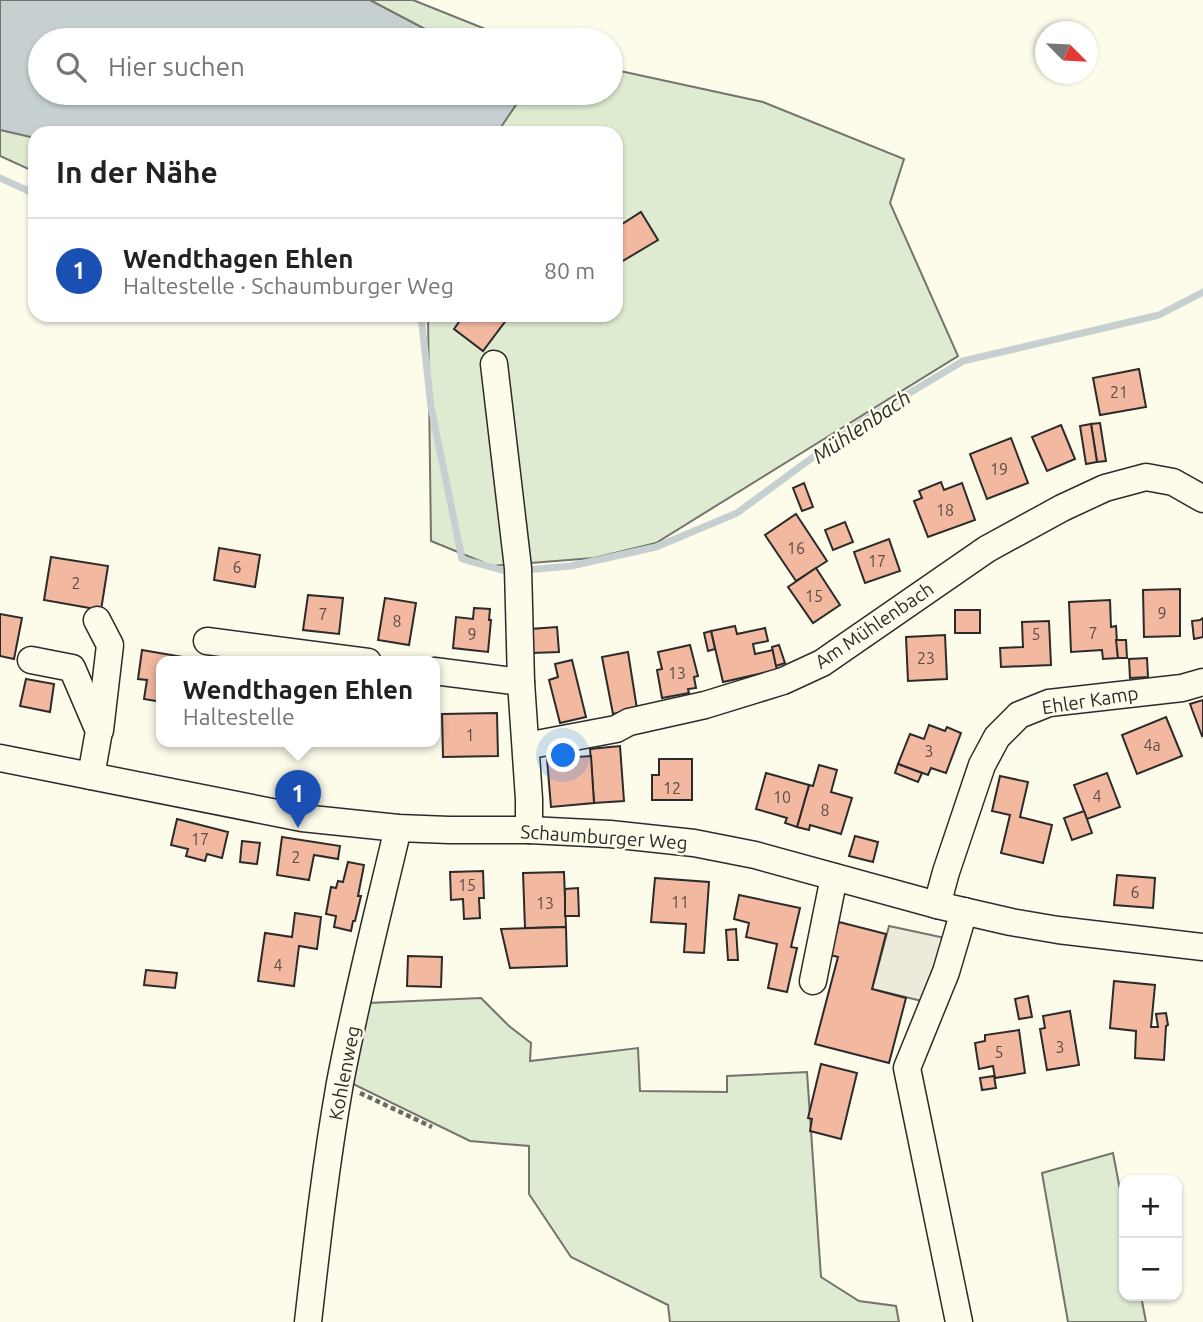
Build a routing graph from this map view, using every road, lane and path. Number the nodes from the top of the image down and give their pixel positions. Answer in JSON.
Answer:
{"nodes":[{"id":1,"x":495,"y":364,"type":"dead end"},
{"id":2,"x":1203,"y":499,"type":"edge"},
{"id":3,"x":97,"y":620,"type":"dead end"},
{"id":4,"x":207,"y":640,"type":"dead end"},
{"id":5,"x":324,"y":656,"type":"edge"},
{"id":6,"x":32,"y":660,"type":"dead end"},
{"id":7,"x":440,"y":671,"type":"edge"},
{"id":8,"x":521,"y":682,"type":"junction"},
{"id":9,"x":1203,"y":682,"type":"edge"},
{"id":10,"x":99,"y":731,"type":"junction"},
{"id":11,"x":526,"y":747,"type":"junction"},
{"id":12,"x":0,"y":758,"type":"edge"},
{"id":13,"x":91,"y":776,"type":"junction"},
{"id":14,"x":398,"y":828,"type":"junction"},
{"id":15,"x":529,"y":830,"type":"junction"},
{"id":16,"x":834,"y":877,"type":"junction"},
{"id":17,"x":937,"y":905,"type":"junction"},
{"id":18,"x":964,"y":911,"type":"junction"},
{"id":19,"x":1203,"y":947,"type":"edge"},
{"id":20,"x":813,"y":981,"type":"dead end"},
{"id":21,"x":340,"y":1084,"type":"junction"},
{"id":22,"x":432,"y":1127,"type":"dead end"},
{"id":23,"x":307,"y":1322,"type":"edge"},
{"id":24,"x":959,"y":1322,"type":"edge"}],
"edges":[{"from":1,"to":8,"type":"street"},
{"from":2,"to":11,"type":"street","name":"Am Mühlenbach"},
{"from":3,"to":10,"type":"street"},
{"from":4,"to":5,"type":"street"},
{"from":6,"to":10,"type":"street"},
{"from":7,"to":8,"type":"street"},
{"from":8,"to":11,"type":"street"},
{"from":9,"to":17,"type":"street","name":"Ehler Kamp"},
{"from":10,"to":13,"type":"street"},
{"from":11,"to":15,"type":"street"},
{"from":12,"to":13,"type":"street","name":"Schaumburger Weg"},
{"from":13,"to":14,"type":"street","name":"Schaumburger Weg"},
{"from":14,"to":15,"type":"street","name":"Schaumburger Weg"},
{"from":14,"to":21,"type":"street","name":"Kohlenweg"},
{"from":15,"to":16,"type":"street","name":"Schaumburger Weg"},
{"from":16,"to":17,"type":"street","name":"Schaumburger Weg"},
{"from":16,"to":20,"type":"street"},
{"from":17,"to":18,"type":"street","name":"Schaumburger Weg"},
{"from":18,"to":19,"type":"street","name":"Schaumburger Weg"},
{"from":18,"to":24,"type":"street"},
{"from":21,"to":22,"type":"path"},
{"from":21,"to":23,"type":"street","name":"Kohlenweg"}]}
